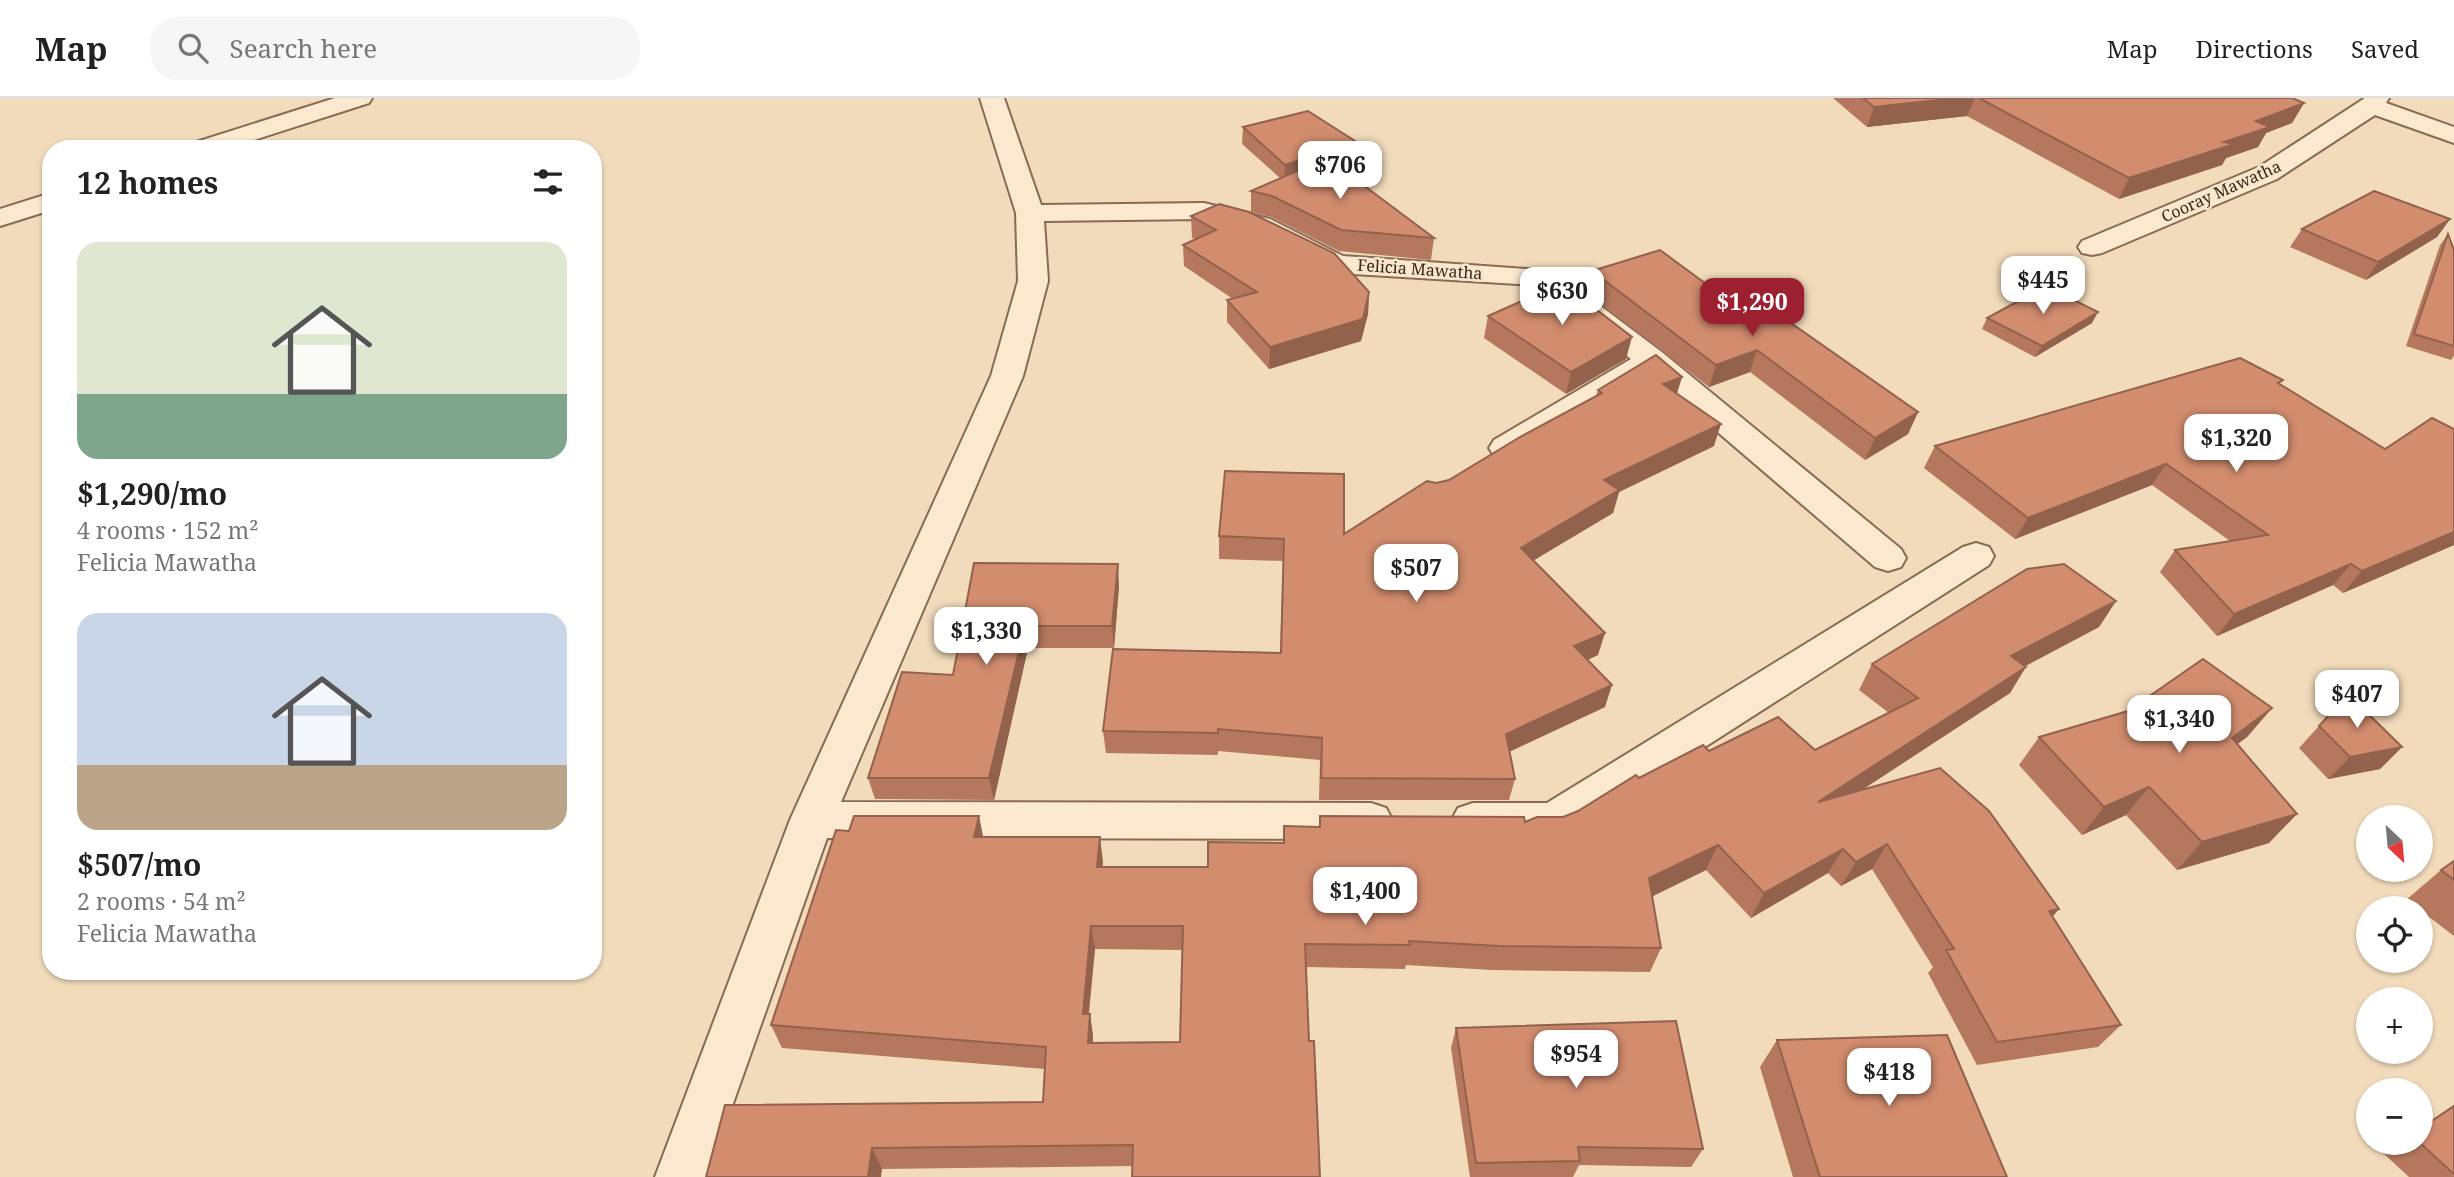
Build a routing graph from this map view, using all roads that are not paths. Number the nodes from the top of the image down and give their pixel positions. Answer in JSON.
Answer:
{"nodes":[{"id":1,"x":360,"y":98,"type":"edge"},
{"id":2,"x":992,"y":98,"type":"edge"},
{"id":3,"x":2374,"y":102,"type":"edge"},
{"id":4,"x":2454,"y":135,"type":"edge"},
{"id":5,"x":229,"y":140,"type":"edge"},
{"id":6,"x":42,"y":204,"type":"edge"},
{"id":7,"x":1030,"y":212,"type":"junction"},
{"id":8,"x":0,"y":218,"type":"edge"},
{"id":9,"x":2092,"y":247,"type":"dead end"},
{"id":10,"x":1651,"y":360,"type":"junction"},
{"id":11,"x":1478,"y":464,"type":"edge"},
{"id":12,"x":1976,"y":556,"type":"dead end"},
{"id":13,"x":1888,"y":558,"type":"dead end"},
{"id":14,"x":812,"y":820,"type":"junction"},
{"id":15,"x":681,"y":1177,"type":"edge"}],
"edges":[{"from":1,"to":5,"type":"street"},
{"from":2,"to":7,"type":"street"},
{"from":3,"to":4,"type":"street"},
{"from":3,"to":9,"type":"street","name":"Cooray Mawatha"},
{"from":6,"to":8,"type":"street"},
{"from":7,"to":10,"type":"street","name":"Felicia Mawatha"},
{"from":7,"to":14,"type":"street"},
{"from":10,"to":11,"type":"street"},
{"from":10,"to":13,"type":"street","name":"Felicia Mawatha"},
{"from":12,"to":14,"type":"street"},
{"from":14,"to":15,"type":"street"}]}
